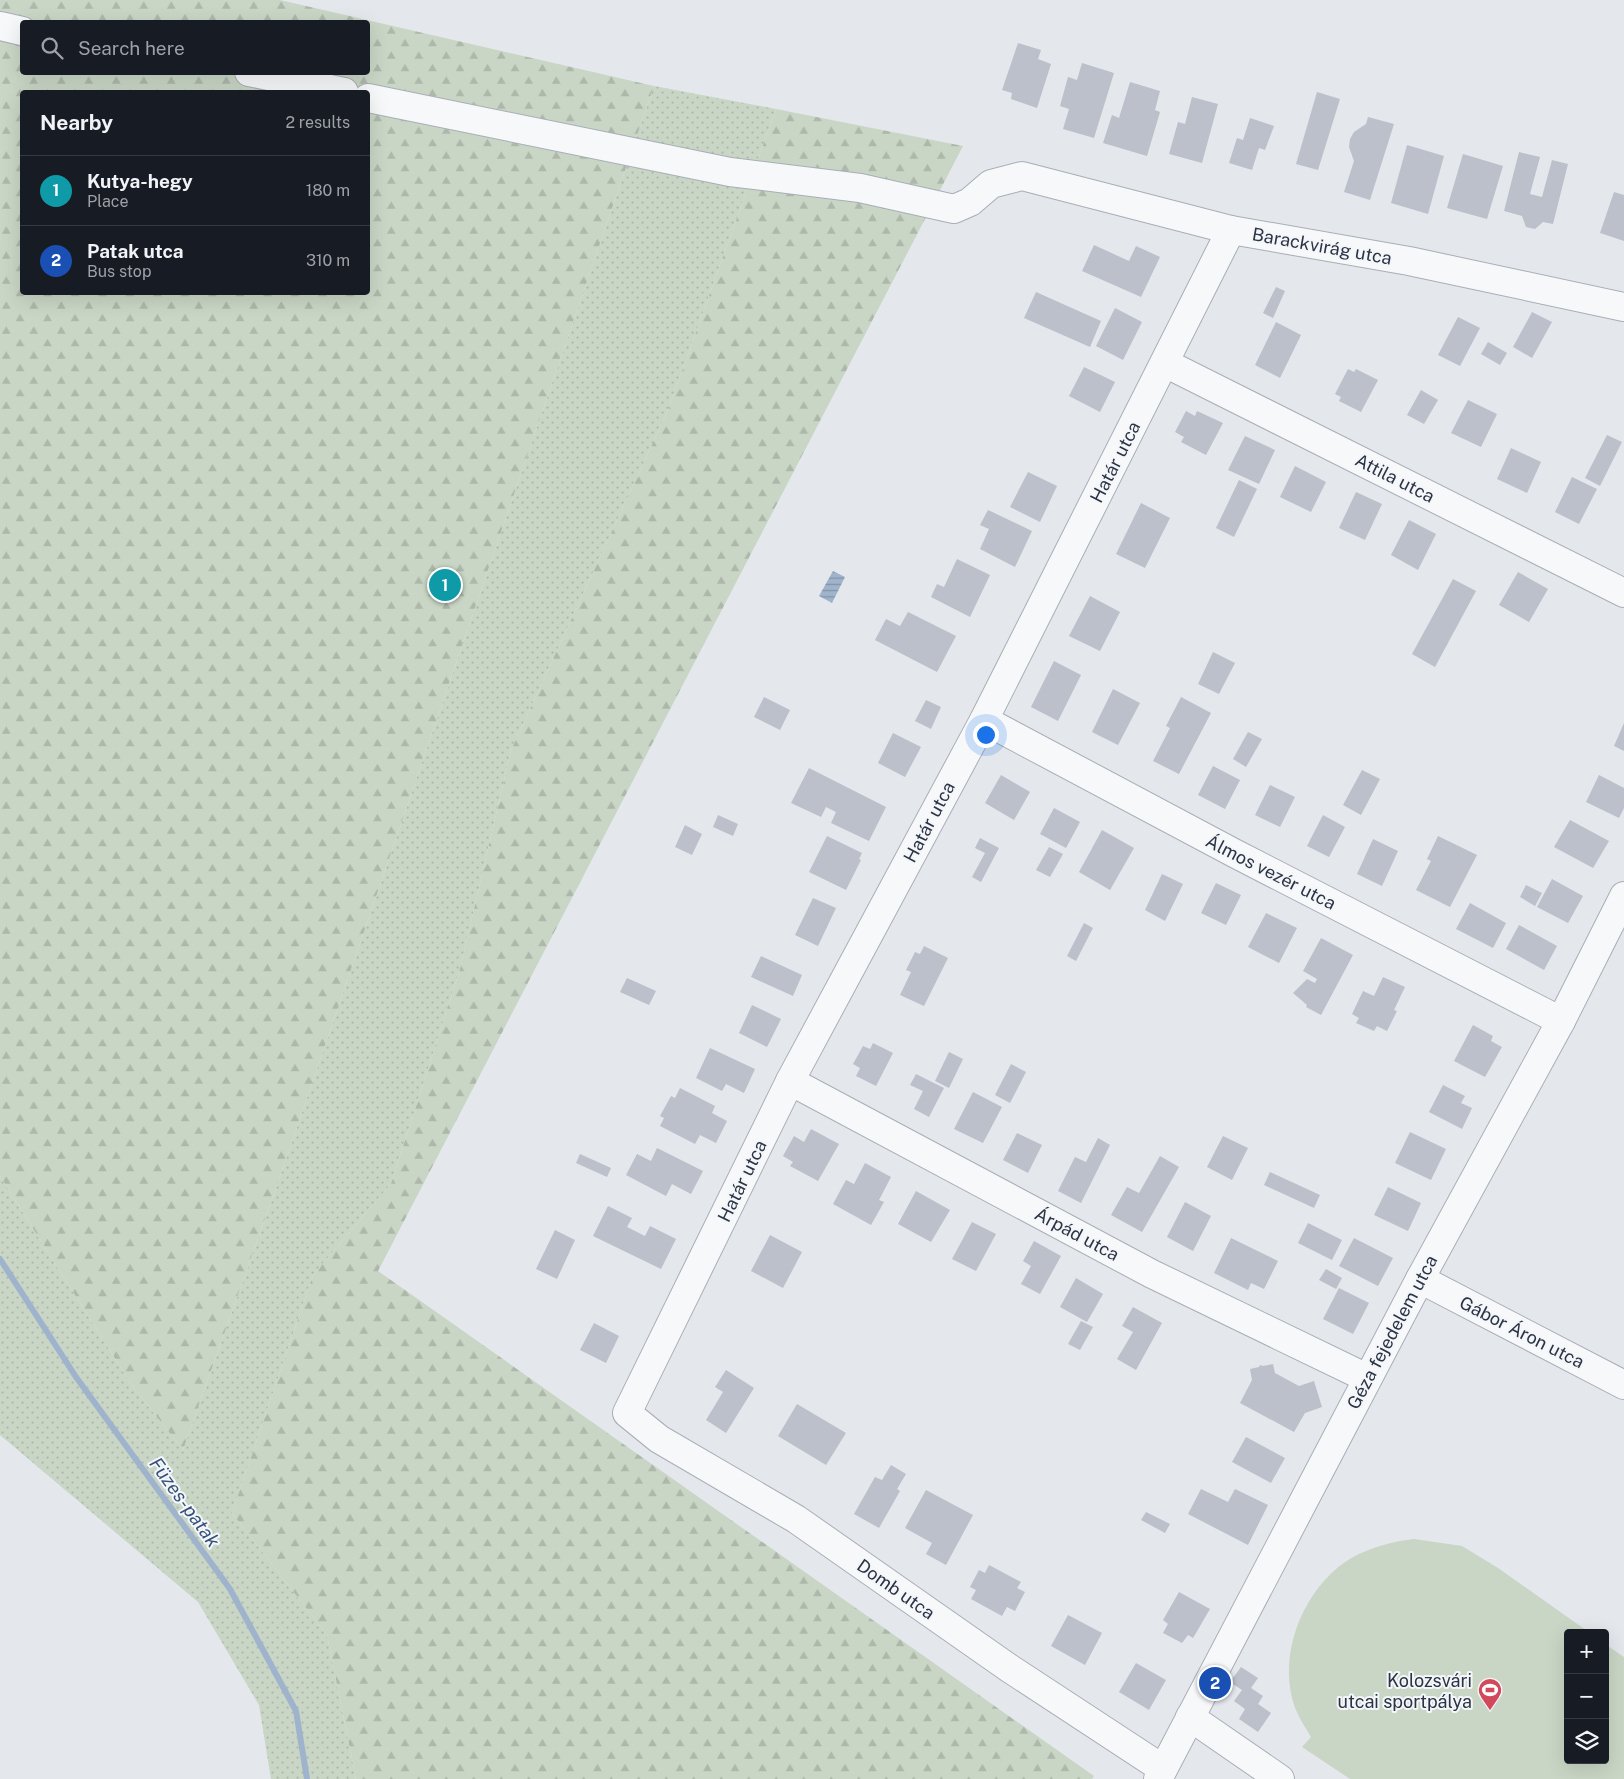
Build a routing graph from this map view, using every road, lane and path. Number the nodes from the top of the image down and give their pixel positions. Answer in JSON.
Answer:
{"nodes":[{"id":1,"x":0,"y":26,"type":"edge"},
{"id":2,"x":20,"y":31,"type":"edge"},
{"id":3,"x":263,"y":75,"type":"edge"},
{"id":4,"x":334,"y":90,"type":"edge"},
{"id":5,"x":370,"y":98,"type":"edge"},
{"id":6,"x":1231,"y":230,"type":"junction"},
{"id":7,"x":1624,"y":307,"type":"edge"},
{"id":8,"x":1165,"y":363,"type":"junction"},
{"id":9,"x":1624,"y":593,"type":"edge"},
{"id":10,"x":984,"y":720,"type":"junction"},
{"id":11,"x":1624,"y":896,"type":"edge"},
{"id":12,"x":1618,"y":924,"type":"edge"},
{"id":13,"x":1561,"y":1021,"type":"junction"},
{"id":14,"x":790,"y":1081,"type":"junction"},
{"id":15,"x":1420,"y":1279,"type":"junction"},
{"id":16,"x":1367,"y":1378,"type":"junction"},
{"id":17,"x":1624,"y":1385,"type":"edge"},
{"id":18,"x":628,"y":1413,"type":"joint"},
{"id":19,"x":1190,"y":1717,"type":"junction"},
{"id":20,"x":1160,"y":1774,"type":"edge"},
{"id":21,"x":1280,"y":1779,"type":"edge"}],
"edges":[{"from":1,"to":2,"type":"street"},
{"from":3,"to":4,"type":"street"},
{"from":5,"to":6,"type":"street","name":"Barackvirág utca"},
{"from":6,"to":7,"type":"street","name":"Barackvirág utca"},
{"from":6,"to":8,"type":"street","name":"Határ utca"},
{"from":8,"to":9,"type":"street","name":"Attila utca"},
{"from":8,"to":10,"type":"street","name":"Határ utca"},
{"from":10,"to":13,"type":"street","name":"Álmos vezér utca"},
{"from":10,"to":14,"type":"street","name":"Határ utca"},
{"from":11,"to":12,"type":"street","name":"Géza fejedelem utca"},
{"from":12,"to":13,"type":"street","name":"Géza fejedelem utca"},
{"from":13,"to":15,"type":"street","name":"Géza fejedelem utca"},
{"from":14,"to":16,"type":"street","name":"Árpád utca"},
{"from":14,"to":18,"type":"street","name":"Határ utca"},
{"from":15,"to":16,"type":"street","name":"Géza fejedelem utca"},
{"from":15,"to":17,"type":"street","name":"Gábor Áron utca"},
{"from":16,"to":19,"type":"street","name":"Géza fejedelem utca"},
{"from":18,"to":20,"type":"street","name":"Domb utca"},
{"from":19,"to":20,"type":"street","name":"Géza fejedelem utca"},
{"from":19,"to":21,"type":"street"}]}
